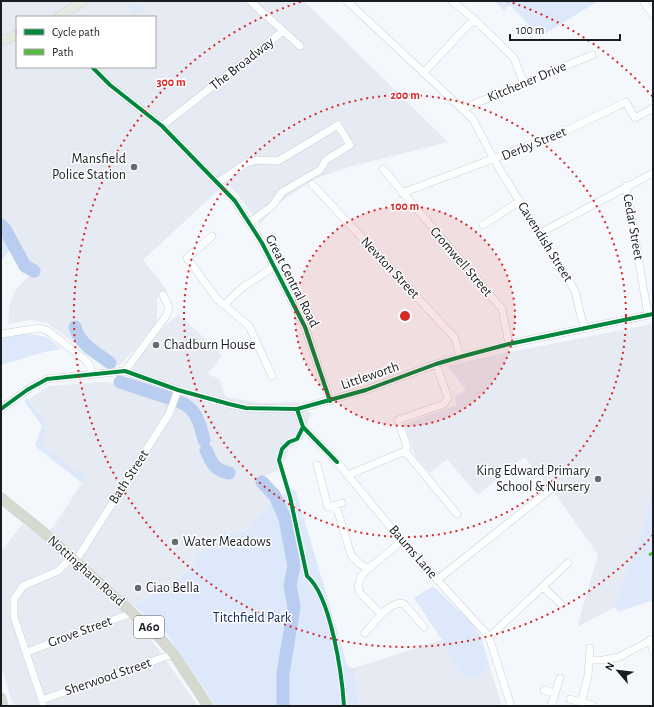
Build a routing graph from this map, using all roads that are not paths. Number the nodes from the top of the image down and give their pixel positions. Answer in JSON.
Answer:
{"nodes":[{"id":1,"x":83,"y":1,"type":"edge"},
{"id":2,"x":250,"y":1,"type":"edge"},
{"id":3,"x":347,"y":1,"type":"edge"},
{"id":4,"x":452,"y":1,"type":"edge"},
{"id":5,"x":643,"y":1,"type":"edge"},
{"id":6,"x":653,"y":15,"type":"edge"},
{"id":7,"x":61,"y":16,"type":"edge"},
{"id":8,"x":474,"y":18,"type":"junction"},
{"id":9,"x":283,"y":31,"type":"junction"},
{"id":10,"x":16,"y":35,"type":"edge"},
{"id":11,"x":1,"y":41,"type":"edge"},
{"id":12,"x":300,"y":46,"type":"dead end"},
{"id":13,"x":592,"y":55,"type":"dead end"},
{"id":14,"x":93,"y":68,"type":"edge"},
{"id":15,"x":423,"y":73,"type":"junction"},
{"id":16,"x":524,"y":84,"type":"junction"},
{"id":17,"x":653,"y":108,"type":"edge"},
{"id":18,"x":462,"y":109,"type":"junction"},
{"id":19,"x":162,"y":126,"type":"junction"},
{"id":20,"x":494,"y":160,"type":"junction"},
{"id":21,"x":383,"y":169,"type":"dead end"},
{"id":22,"x":653,"y":173,"type":"edge"},
{"id":23,"x":218,"y":183,"type":"junction"},
{"id":24,"x":312,"y":184,"type":"dead end"},
{"id":25,"x":626,"y":186,"type":"junction"},
{"id":26,"x":402,"y":194,"type":"junction"},
{"id":27,"x":520,"y":200,"type":"junction"},
{"id":28,"x":249,"y":223,"type":"junction"},
{"id":29,"x":483,"y":225,"type":"dead end"},
{"id":30,"x":540,"y":233,"type":"junction"},
{"id":31,"x":212,"y":236,"type":"dead end"},
{"id":32,"x":274,"y":267,"type":"junction"},
{"id":33,"x":163,"y":295,"type":"dead end"},
{"id":34,"x":224,"y":305,"type":"junction"},
{"id":35,"x":650,"y":314,"type":"edge"},
{"id":36,"x":584,"y":329,"type":"junction"},
{"id":37,"x":1,"y":334,"type":"edge"},
{"id":38,"x":509,"y":344,"type":"junction"},
{"id":39,"x":460,"y":357,"type":"junction"},
{"id":40,"x":436,"y":364,"type":"junction"},
{"id":41,"x":124,"y":371,"type":"junction"},
{"id":42,"x":93,"y":375,"type":"junction"},
{"id":43,"x":272,"y":376,"type":"dead end"},
{"id":44,"x":178,"y":390,"type":"junction"},
{"id":45,"x":330,"y":401,"type":"junction"},
{"id":46,"x":1,"y":409,"type":"edge"},
{"id":47,"x":297,"y":409,"type":"junction"},
{"id":48,"x":406,"y":451,"type":"junction"},
{"id":49,"x":317,"y":465,"type":"dead end"},
{"id":50,"x":348,"y":475,"type":"junction"},
{"id":51,"x":551,"y":489,"type":"dead end"},
{"id":52,"x":1,"y":498,"type":"edge"},
{"id":53,"x":457,"y":514,"type":"dead end"},
{"id":54,"x":402,"y":541,"type":"junction"},
{"id":55,"x":73,"y":560,"type":"junction"},
{"id":56,"x":568,"y":563,"type":"dead end"},
{"id":57,"x":368,"y":569,"type":"junction"},
{"id":58,"x":437,"y":580,"type":"junction"},
{"id":59,"x":543,"y":587,"type":"junction"},
{"id":60,"x":561,"y":604,"type":"dead end"},
{"id":61,"x":132,"y":613,"type":"junction"},
{"id":62,"x":380,"y":614,"type":"junction"},
{"id":63,"x":424,"y":628,"type":"dead end"},
{"id":64,"x":366,"y":633,"type":"dead end"},
{"id":65,"x":489,"y":637,"type":"junction"},
{"id":66,"x":651,"y":639,"type":"edge"},
{"id":67,"x":590,"y":648,"type":"dead end"},
{"id":68,"x":653,"y":650,"type":"edge"},
{"id":69,"x":27,"y":652,"type":"junction"},
{"id":70,"x":173,"y":654,"type":"junction"},
{"id":71,"x":590,"y":660,"type":"junction"},
{"id":72,"x":560,"y":678,"type":"dead end"},
{"id":73,"x":544,"y":690,"type":"dead end"},
{"id":74,"x":555,"y":693,"type":"junction"},
{"id":75,"x":1,"y":698,"type":"edge"},
{"id":76,"x":570,"y":699,"type":"dead end"},
{"id":77,"x":581,"y":702,"type":"junction"},
{"id":78,"x":43,"y":703,"type":"edge"},
{"id":79,"x":204,"y":705,"type":"edge"},
{"id":80,"x":3,"y":706,"type":"edge"},
{"id":81,"x":511,"y":706,"type":"edge"},
{"id":82,"x":551,"y":706,"type":"edge"},
{"id":83,"x":592,"y":706,"type":"edge"}],
"edges":[{"from":1,"to":7,"type":"main road"},
{"from":2,"to":9,"type":"street"},
{"from":3,"to":15,"type":"street","name":"Cavendish Street"},
{"from":4,"to":8,"type":"street"},
{"from":5,"to":6,"type":"street"},
{"from":8,"to":15,"type":"street"},
{"from":8,"to":16,"type":"street"},
{"from":9,"to":12,"type":"street"},
{"from":9,"to":19,"type":"street","name":"The Broadway"},
{"from":10,"to":11,"type":"main road"},
{"from":13,"to":16,"type":"street","name":"Kitchener Drive"},
{"from":14,"to":19,"type":"street","name":"Great Central Road"},
{"from":15,"to":18,"type":"street","name":"Cavendish Street"},
{"from":16,"to":18,"type":"street","name":"Kitchener Drive"},
{"from":17,"to":20,"type":"street","name":"Derby Street"},
{"from":18,"to":20,"type":"street","name":"Cavendish Street"},
{"from":19,"to":23,"type":"street","name":"Great Central Road"},
{"from":20,"to":26,"type":"street","name":"Derby Street"},
{"from":20,"to":27,"type":"street","name":"Cavendish Street"},
{"from":21,"to":26,"type":"street","name":"Cromwell Street"},
{"from":22,"to":25,"type":"street"},
{"from":23,"to":28,"type":"street","name":"Great Central Road"},
{"from":23,"to":28,"type":"street"},
{"from":24,"to":39,"type":"street","name":"Newton Street"},
{"from":25,"to":30,"type":"street"},
{"from":25,"to":35,"type":"street","name":"Cedar Street"},
{"from":26,"to":38,"type":"street","name":"Cromwell Street"},
{"from":27,"to":29,"type":"street"},
{"from":27,"to":30,"type":"street","name":"Cavendish Street"},
{"from":28,"to":32,"type":"street","name":"Great Central Road"},
{"from":30,"to":36,"type":"street","name":"Cavendish Street"},
{"from":31,"to":34,"type":"street"},
{"from":32,"to":34,"type":"street"},
{"from":32,"to":45,"type":"street","name":"Great Central Road"},
{"from":33,"to":41,"type":"street"},
{"from":34,"to":43,"type":"street"},
{"from":35,"to":36,"type":"street","name":"Littleworth"},
{"from":36,"to":38,"type":"street","name":"Littleworth"},
{"from":37,"to":42,"type":"street"},
{"from":38,"to":39,"type":"street","name":"Littleworth"},
{"from":39,"to":40,"type":"street","name":"Littleworth"},
{"from":40,"to":45,"type":"street","name":"Littleworth"},
{"from":40,"to":48,"type":"street"},
{"from":41,"to":42,"type":"street","name":"Littleworth"},
{"from":41,"to":44,"type":"street","name":"Littleworth"},
{"from":42,"to":46,"type":"street","name":"Littleworth"},
{"from":44,"to":47,"type":"street","name":"Littleworth"},
{"from":44,"to":55,"type":"street","name":"Bath Street"},
{"from":45,"to":47,"type":"street","name":"Littleworth"},
{"from":47,"to":50,"type":"street","name":"Baums Lane"},
{"from":48,"to":50,"type":"street"},
{"from":48,"to":53,"type":"street"},
{"from":49,"to":57,"type":"street"},
{"from":50,"to":54,"type":"street","name":"Baums Lane"},
{"from":51,"to":58,"type":"street"},
{"from":52,"to":55,"type":"highway","name":"Nottingham Road","number":"A60"},
{"from":54,"to":57,"type":"street"},
{"from":54,"to":58,"type":"street","name":"Baums Lane"},
{"from":55,"to":61,"type":"highway","name":"Nottingham Road","number":"A60"},
{"from":55,"to":69,"type":"street","name":"Bath Street"},
{"from":56,"to":59,"type":"street"},
{"from":57,"to":62,"type":"street"},
{"from":58,"to":65,"type":"street","name":"Baums Lane"},
{"from":59,"to":60,"type":"street"},
{"from":59,"to":65,"type":"street"},
{"from":61,"to":69,"type":"street","name":"Grove Street"},
{"from":61,"to":70,"type":"highway","name":"Nottingham Road","number":"A60"},
{"from":62,"to":63,"type":"street"},
{"from":62,"to":64,"type":"street"},
{"from":65,"to":81,"type":"street","name":"Baums Lane"},
{"from":66,"to":68,"type":"street"},
{"from":66,"to":71,"type":"street"},
{"from":67,"to":71,"type":"street"},
{"from":69,"to":78,"type":"street"},
{"from":70,"to":78,"type":"street","name":"Sherwood Street"},
{"from":70,"to":79,"type":"highway","name":"Nottingham Road","number":"A60"},
{"from":71,"to":77,"type":"street"},
{"from":72,"to":74,"type":"street"},
{"from":73,"to":74,"type":"street"},
{"from":74,"to":82,"type":"street"},
{"from":75,"to":80,"type":"highway"},
{"from":76,"to":77,"type":"street"},
{"from":77,"to":83,"type":"street"}]}
